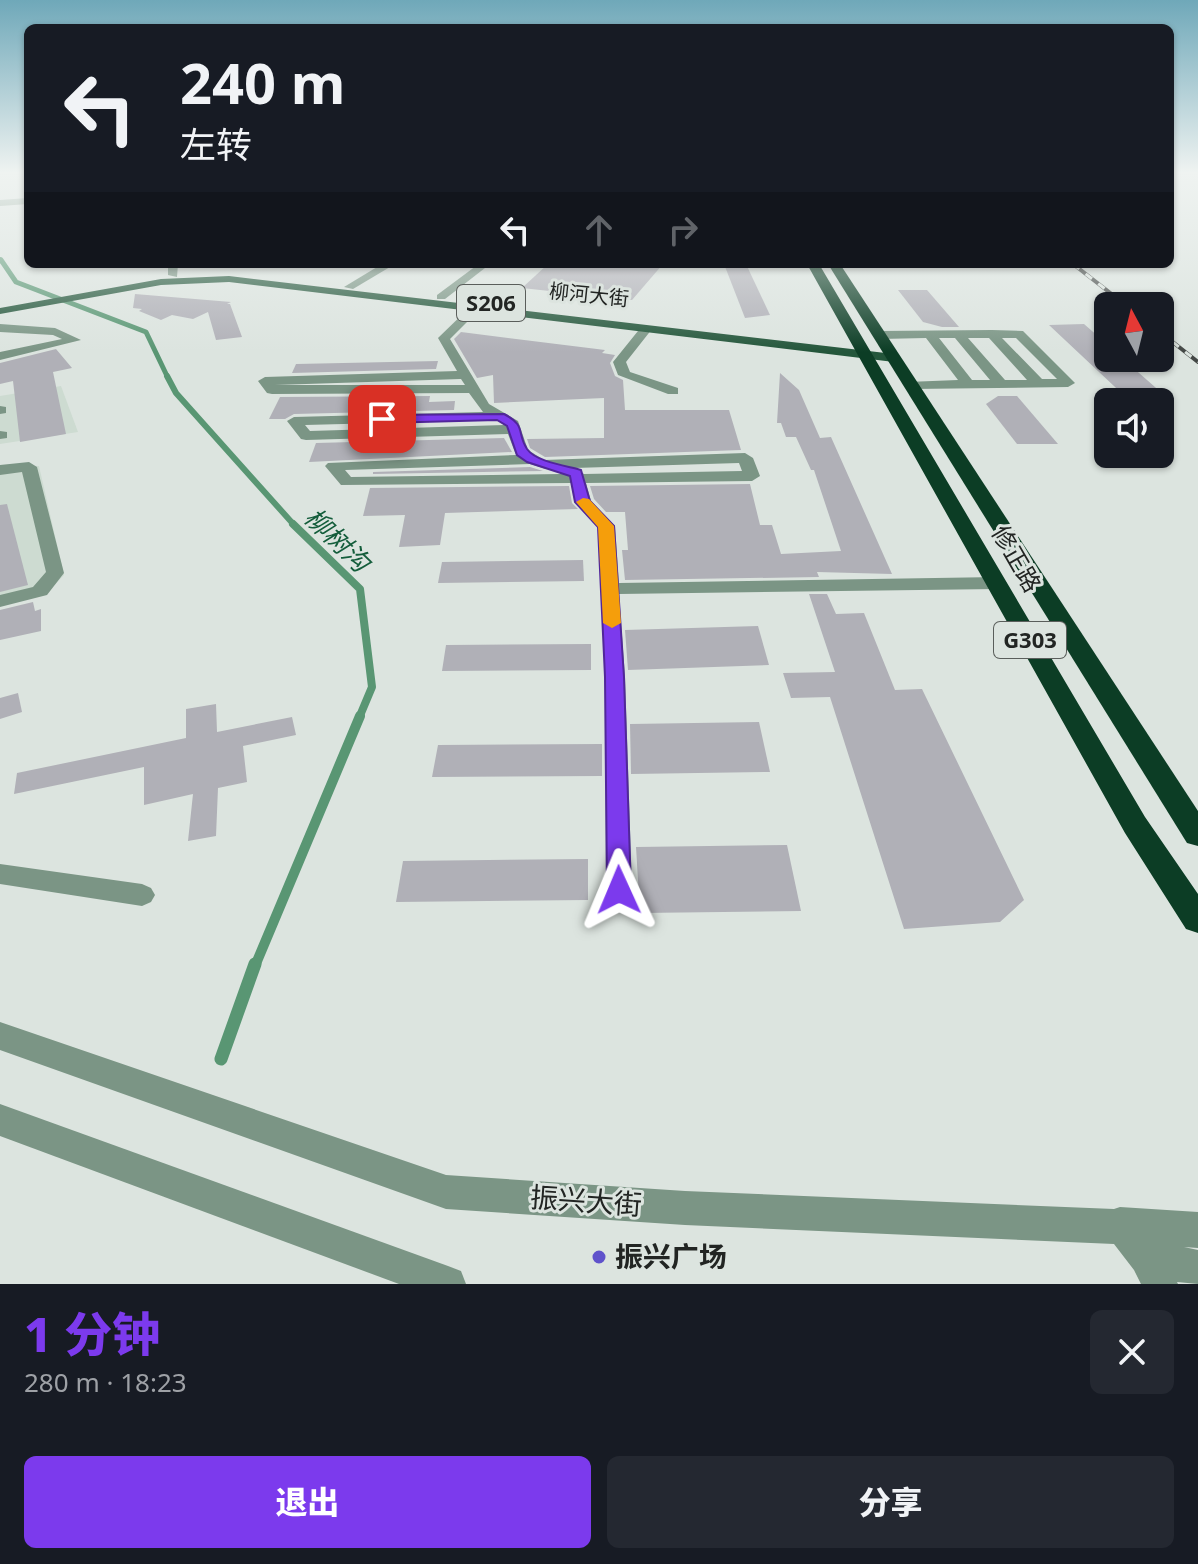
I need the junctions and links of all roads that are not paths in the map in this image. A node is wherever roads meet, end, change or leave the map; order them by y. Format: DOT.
graph roads {
  1 [pos="383,268"];
  2 [pos="480,268"];
  3 [pos="816,268"];
  4 [pos="836,268"];
  5 [pos="173,270"];
  6 [pos="349,287"];
  7 [pos="98,288"];
  8 [pos="441,297"];
  9 [pos="0,303"];
  10 [pos="475,308"];
  11 [pos="0,311"];
  12 [pos="0,328"];
  13 [pos="646,329"];
  14 [pos="992,334"];
  15 [pos="930,335"];
  16 [pos="959,335"];
  17 [pos="878,348"];
  18 [pos="0,356"];
  19 [pos="469,382"];
  20 [pos="1038,383"];
  21 [pos="968,384"];
  22 [pos="1001,384"];
  23 [pos="912,385"];
  24 [pos="673,391"];
  25 [pos="500,416"];
  26 [pos="516,429"];
  27 [pos="539,462"];
  28 [pos="0,470"];
  29 [pos="577,477"];
  30 [pos="998,583"];
  31 [pos="610,589"];
  32 [pos="0,601"];
  33 [pos="1198,835"];
  34 [pos="0,874"];
  35 [pos="619,890"];
  36 [pos="142,895"];
  37 [pos="1198,920"];
  38 [pos="0,1036"];
  39 [pos="0,1120"];
  40 [pos="1120,1224"];
  41 [pos="1198,1230"];
  42 [pos="1198,1268"];
  43 [pos="1154,1271"];
  44 [pos="448,1284"];
  1 -- 6 [label="street"];
  2 -- 8 [label="street"];
  3 -- 17 [label="highway, 修正路 / G303"];
  4 -- 17 [label="highway, 修正路 / G303"];
  5 -- 6 [label="main road, 柳河大街 / S206"];
  5 -- 7 [label="main road, 柳河大街 / S206"];
  6 -- 8 [label="main road, 柳河大街 / S206"];
  7 -- 9 [label="main road, S206"];
  7 -- 10 [label="main road, 柳河大街 / S206"];
  7 -- 11 [label="main road, S206"];
  8 -- 17 [label="main road, 柳河大街 / S206"];
  10 -- 13 [label="main road, 柳河大街 / S206"];
  10 -- 19 [label="street"];
  12 -- 18 [label="street"];
  13 -- 17 [label="main road, 柳河大街 / S206"];
  13 -- 24 [label="street"];
  14 -- 16 [label="street"];
  14 -- 20 [label="street"];
  14 -- 20 [label="street"];
  15 -- 16 [label="street"];
  15 -- 17 [label="street"];
  15 -- 21 [label="street"];
  16 -- 22 [label="street"];
  17 -- 23 [label="highway, 修正路 / G303"];
  17 -- 30 [label="highway, 修正路 / G303"];
  19 -- 19 [label="street"];
  19 -- 25 [label="street"];
  20 -- 22 [label="street"];
  21 -- 22 [label="street"];
  21 -- 23 [label="street"];
  23 -- 33 [label="highway, 修正路 / G303"];
  25 -- 26 [label="street"];
  25 -- 26 [label="street"];
  26 -- 27 [label="street"];
  27 -- 29 [label="street"];
  27 -- 29 [label="street"];
  27 -- 29 [label="street"];
  28 -- 32 [label="street"];
  29 -- 31 [label="street"];
  30 -- 31 [label="street"];
  30 -- 37 [label="highway, 修正路 / G303"];
  31 -- 35 [label="street"];
  34 -- 36 [label="street"];
  38 -- 40 [label="street, 振兴大街"];
  39 -- 44 [label="street"];
  40 -- 41 [label="street, 振兴大街"];
  40 -- 43 [label="street"];
  42 -- 43 [label="street"];
}
